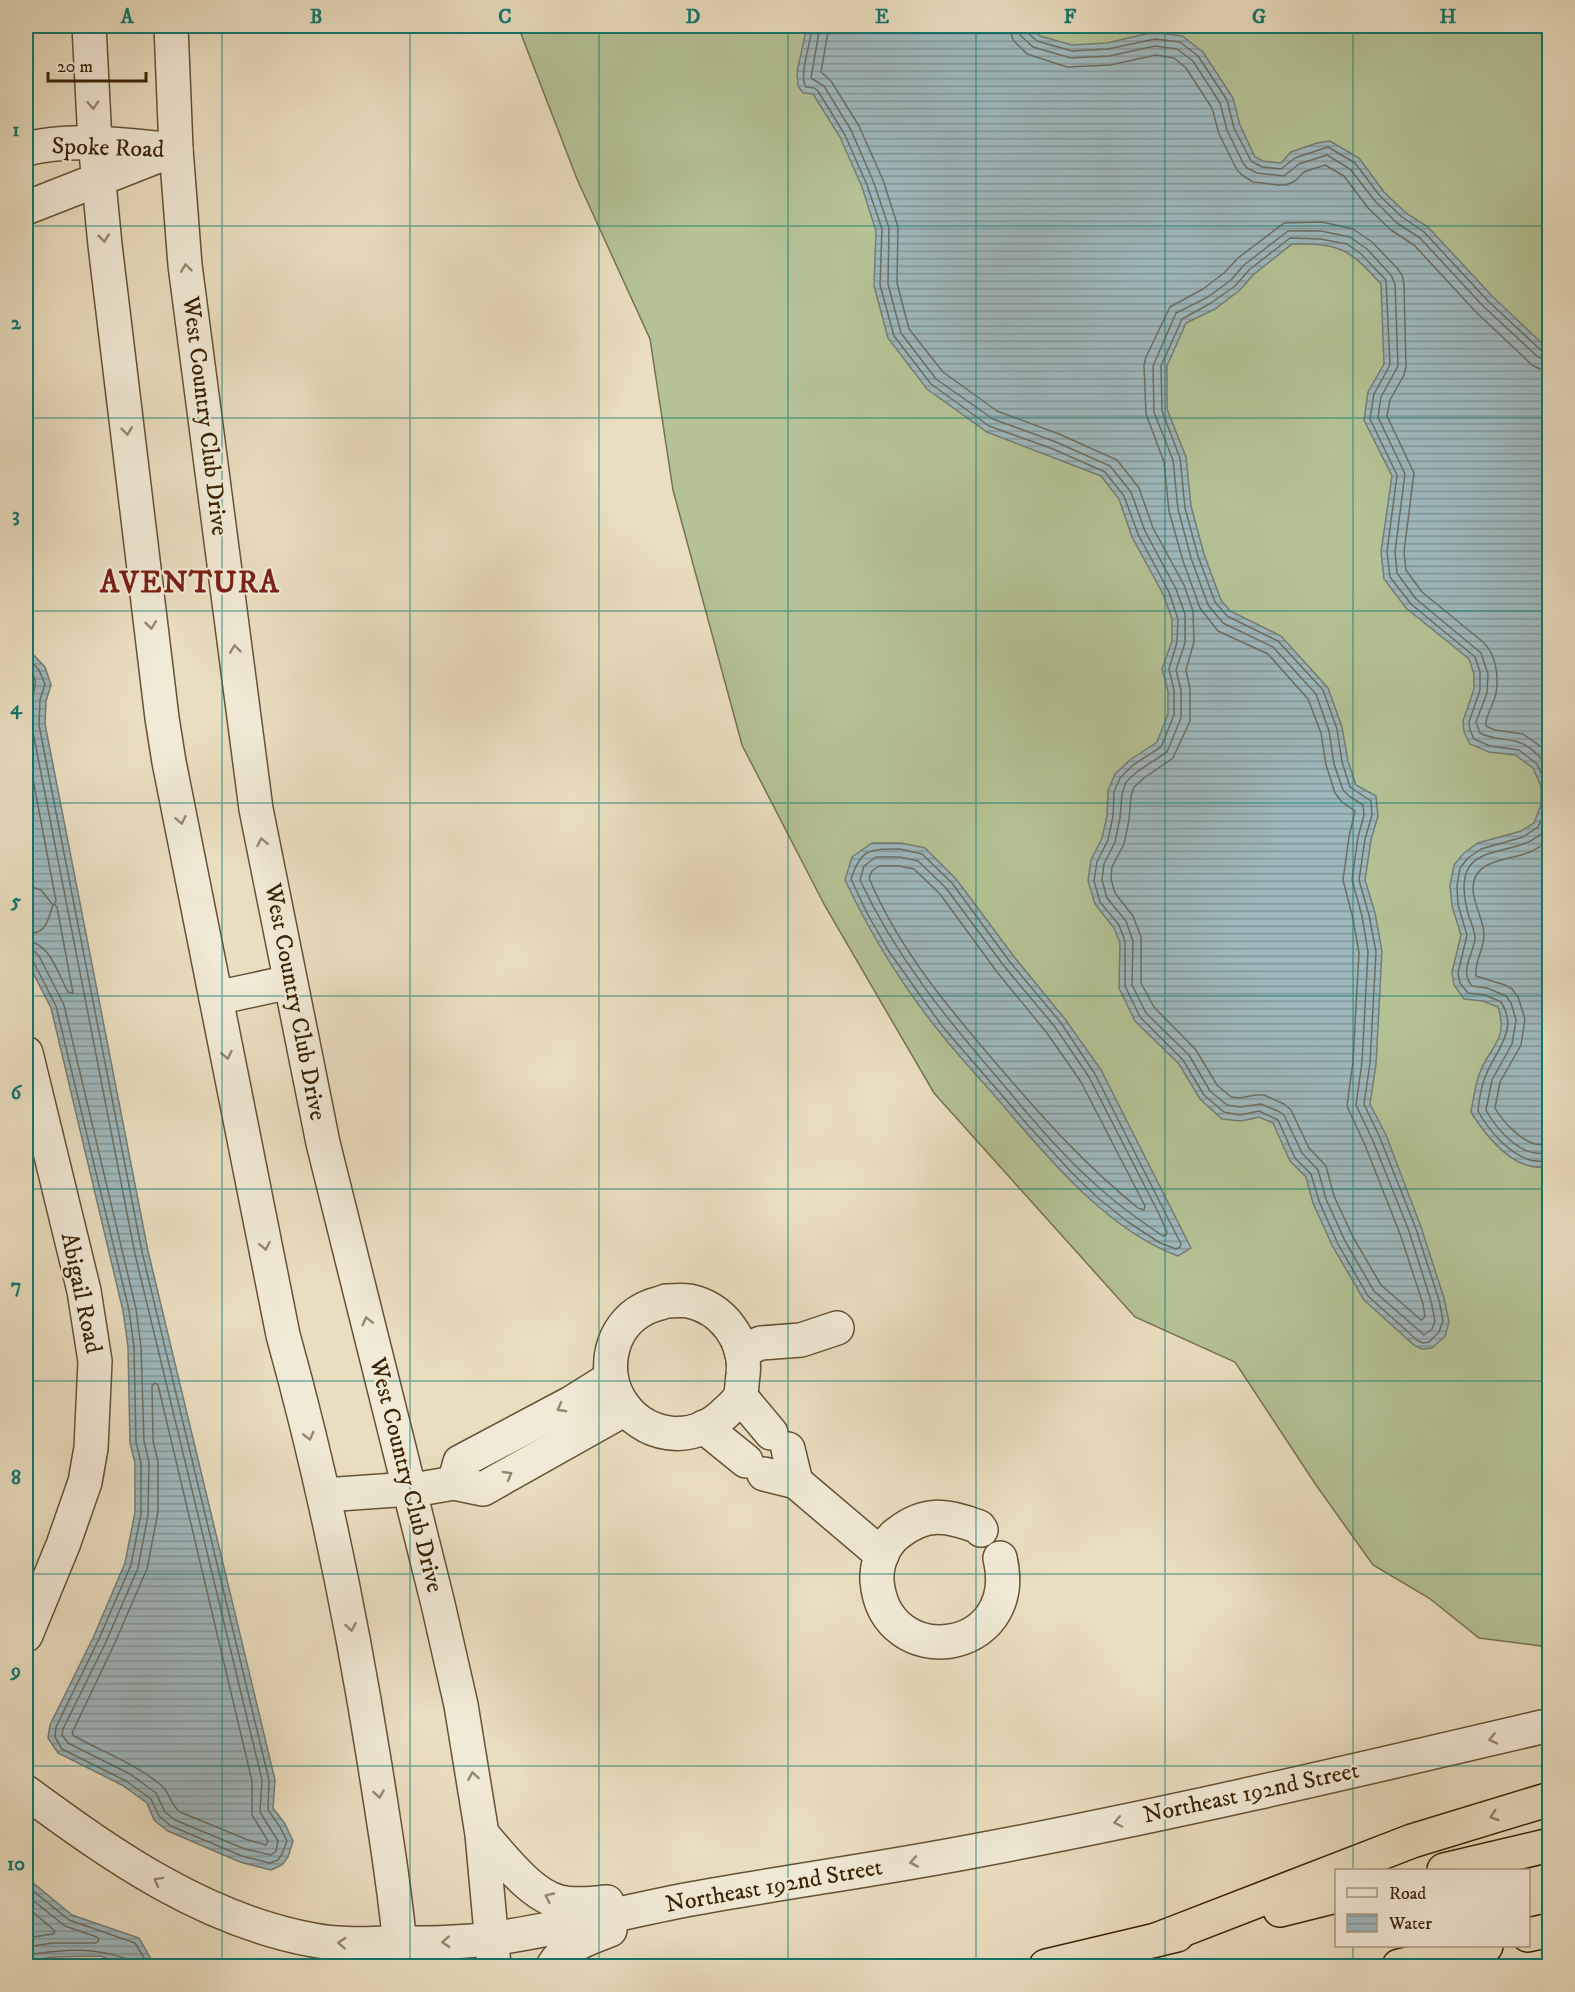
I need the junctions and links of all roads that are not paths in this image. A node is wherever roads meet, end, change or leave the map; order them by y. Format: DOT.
graph roads {
  1 [pos="89,26"];
  2 [pos="171,26"];
  3 [pos="95,142"];
  4 [pos="26,149"];
  5 [pos="176,149"];
  6 [pos="98,179"];
  7 [pos="26,208"];
  8 [pos="290,982"];
  9 [pos="216,998"];
  10 [pos="26,1053"];
  11 [pos="837,1328"];
  12 [pos="741,1351"];
  13 [pos="611,1378"];
  14 [pos="740,1396"];
  15 [pos="625,1409"];
  16 [pos="704,1427"];
  17 [pos="796,1482"];
  18 [pos="454,1483"];
  19 [pos="408,1489"];
  20 [pos="324,1495"];
  21 [pos="981,1530"];
  22 [pos="882,1555"];
  23 [pos="1000,1558"];
  24 [pos="26,1635"];
  25 [pos="1550,1725"];
  26 [pos="26,1792"];
  27 [pos="1550,1799"];
  28 [pos="482,1834"];
  29 [pos="1550,1845"];
  30 [pos="1340,1869"];
  31 [pos="1448,1869"];
  32 [pos="1335,1871"];
  33 [pos="1335,1896"];
  34 [pos="690,1900"];
  35 [pos="1550,1930"];
  36 [pos="1530,1935"];
  37 [pos="1156,1940"];
  38 [pos="1482,1947"];
  39 [pos="493,1953"];
  40 [pos="401,1955"];
  41 [pos="553,1966"];
  42 [pos="1046,1966"];
  43 [pos="1399,1966"];
  1 -- 3 [label="street, one-way"];
  2 -- 5 [label="street, West Country Club Drive"];
  3 -- 4 [label="street, Spoke Road"];
  3 -- 5 [label="street, Spoke Road"];
  3 -- 6 [label="street"];
  5 -- 6 [label="street, Spoke Road"];
  8 -- 5 [label="street, West Country Club Drive, one-way"];
  6 -- 7 [label="street, Spoke Road"];
  6 -- 9 [label="street, one-way"];
  8 -- 9 [label="street"];
  19 -- 8 [label="street, West Country Club Drive, one-way"];
  9 -- 20 [label="street, one-way"];
  10 -- 24 [label="street, Abigail Road"];
  11 -- 12 [label="street"];
  12 -- 13 [label="street"];
  12 -- 14 [label="street"];
  13 -- 15 [label="street"];
  13 -- 18 [label="street, one-way"];
  14 -- 16 [label="street"];
  14 -- 17 [label="street"];
  15 -- 16 [label="street"];
  18 -- 15 [label="street, one-way"];
  16 -- 17 [label="street"];
  17 -- 22 [label="street"];
  18 -- 19 [label="street"];
  19 -- 20 [label="street"];
  28 -- 19 [label="street, West Country Club Drive, one-way"];
  20 -- 40 [label="street, one-way"];
  21 -- 22 [label="street"];
  22 -- 23 [label="street"];
  25 -- 34 [label="street, Northeast 192nd Street, one-way"];
  40 -- 26 [label="street, Northeast 192nd Street, one-way"];
  27 -- 30 [label="highway, one-way"];
  34 -- 28 [label="street, one-way"];
  28 -- 39 [label="street, West Country Club Drive"];
  29 -- 31 [label="highway"];
  32 -- 37 [label="highway, one-way"];
  33 -- 37 [label="highway"];
  34 -- 39 [label="street, Northeast 192nd Street"];
  34 -- 41 [label="street"];
  35 -- 36 [label="highway"];
  37 -- 42 [label="highway"];
  38 -- 43 [label="highway"];
  39 -- 40 [label="street, Northeast 192nd Street, one-way"];
}
